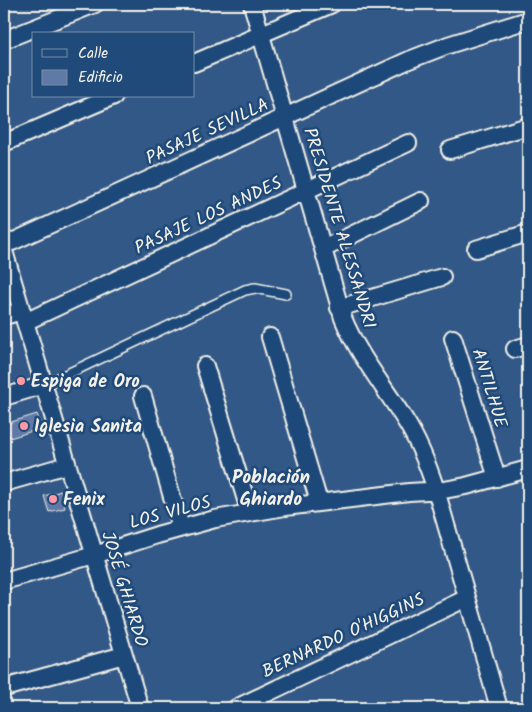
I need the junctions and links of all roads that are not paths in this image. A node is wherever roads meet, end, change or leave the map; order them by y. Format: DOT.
graph roads {
  1 [pos="95,4"];
  2 [pos="252,4"];
  3 [pos="332,4"];
  4 [pos="528,20"];
  5 [pos="261,34"];
  6 [pos="4,40"];
  7 [pos="195,62"];
  8 [pos="109,98"];
  9 [pos="285,117"];
  10 [pos="528,126"];
  11 [pos="4,143"];
  12 [pos="408,143"];
  13 [pos="450,150"];
  14 [pos="306,190"];
  15 [pos="420,201"];
  16 [pos="528,233"];
  17 [pos="4,242"];
  18 [pos="323,249"];
  19 [pos="476,249"];
  20 [pos="4,251"];
  21 [pos="442,277"];
  22 [pos="286,294"];
  23 [pos="340,308"];
  24 [pos="4,316"];
  25 [pos="23,317"];
  26 [pos="270,337"];
  27 [pos="453,338"];
  28 [pos="205,366"];
  29 [pos="44,385"];
  30 [pos="143,396"];
  31 [pos="4,397"];
  32 [pos="67,465"];
  33 [pos="528,469"];
  34 [pos="497,478"];
  35 [pos="4,483"];
  36 [pos="436,490"];
  37 [pos="320,502"];
  38 [pos="250,512"];
  39 [pos="181,528"];
  40 [pos="94,555"];
  41 [pos="4,581"];
  42 [pos="467,598"];
  43 [pos="124,655"];
  44 [pos="4,688"];
  45 [pos="140,708"];
  46 [pos="236,708"];
  47 [pos="499,708"];
  1 -- 6 [label="street"];
  2 -- 5 [label="street, PRESIDENTE ALESSANDRI"];
  3 -- 5 [label="street"];
  4 -- 9 [label="street, PASAJE SEVILLA"];
  5 -- 7 [label="street"];
  5 -- 9 [label="street, PRESIDENTE ALESSANDRI"];
  8 -- 11 [label="street"];
  9 -- 14 [label="street, PRESIDENTE ALESSANDRI"];
  9 -- 17 [label="street, PASAJE SEVILLA"];
  10 -- 13 [label="street"];
  12 -- 14 [label="street, PASAJE LOS ANDES"];
  14 -- 18 [label="street, PRESIDENTE ALESSANDRI"];
  14 -- 25 [label="street, PASAJE LOS ANDES"];
  15 -- 18 [label="street"];
  16 -- 19 [label="street"];
  18 -- 23 [label="street, PRESIDENTE ALESSANDRI"];
  20 -- 25 [label="street, JOSÉ GHIARDO"];
  21 -- 23 [label="street"];
  22 -- 29 [label="lane"];
  23 -- 36 [label="street, PRESIDENTE ALESSANDRI"];
  24 -- 25 [label="street, PASAJE LOS ANDES"];
  25 -- 29 [label="street, JOSÉ GHIARDO"];
  26 -- 37 [label="street"];
  27 -- 34 [label="street, ANTILHUE"];
  28 -- 38 [label="street"];
  29 -- 31 [label="street"];
  29 -- 32 [label="street, JOSÉ GHIARDO"];
  30 -- 39 [label="street"];
  32 -- 35 [label="street"];
  32 -- 40 [label="street, JOSÉ GHIARDO"];
  33 -- 34 [label="street, LOS VILOS"];
  34 -- 36 [label="street, LOS VILOS"];
  36 -- 37 [label="street, LOS VILOS"];
  36 -- 42 [label="street, PRESIDENTE ALESSANDRI"];
  37 -- 38 [label="street, LOS VILOS"];
  38 -- 39 [label="street, LOS VILOS"];
  39 -- 40 [label="street, LOS VILOS"];
  40 -- 41 [label="street, LOS VILOS"];
  40 -- 43 [label="street, JOSÉ GHIARDO"];
  42 -- 46 [label="street, BERNARDO O'HIGGINS"];
  42 -- 47 [label="street, PRESIDENTE ALESSANDRI"];
  43 -- 44 [label="street"];
  43 -- 45 [label="street, JOSÉ GHIARDO"];
}
